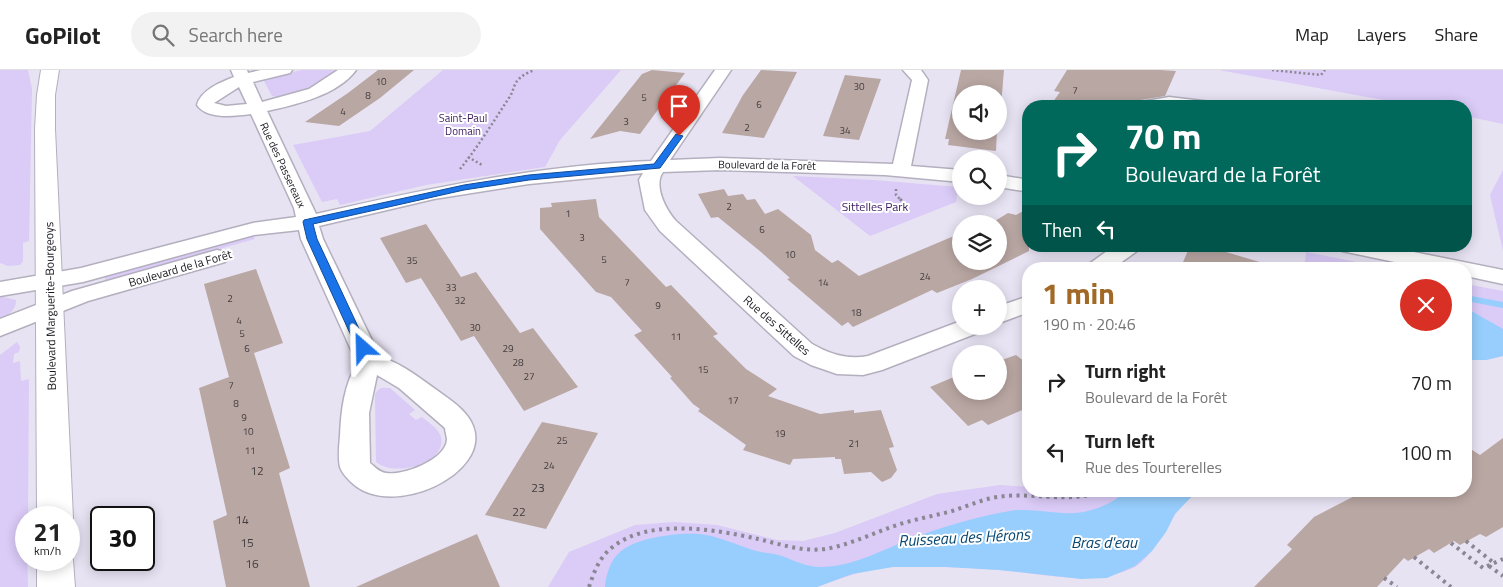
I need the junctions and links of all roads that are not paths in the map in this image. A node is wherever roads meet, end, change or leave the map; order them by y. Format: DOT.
graph roads {
  1 [pos="37,70"];
  2 [pos="50,70"];
  3 [pos="284,70"];
  4 [pos="348,70"];
  5 [pos="723,70"];
  6 [pos="911,70"];
  7 [pos="241,75"];
  8 [pos="46,96"];
  9 [pos="257,108"];
  10 [pos="657,166"];
  11 [pos="901,170"];
  12 [pos="952,175"];
  13 [pos="1007,182"];
  14 [pos="1022,185"];
  15 [pos="308,222"];
  16 [pos="1121,252"];
  17 [pos="1380,252"];
  18 [pos="1107,262"];
  19 [pos="1429,262"];
  20 [pos="1472,271"];
  21 [pos="1503,277"];
  22 [pos="50,280"];
  23 [pos="0,289"];
  24 [pos="1022,305"];
  25 [pos="50,308"];
  26 [pos="1007,312"];
  27 [pos="0,328"];
  28 [pos="952,333"];
  29 [pos="370,363"];
  30 [pos="55,506"];
  31 [pos="56,571"];
  32 [pos="56,587"];
  1 -- 8 [label="street, Boulevard Marguerite-Bourgeoys"];
  2 -- 8 [label="street, Boulevard Marguerite-Bourgeoys"];
  3 -- 7 [label="street"];
  4 -- 9 [label="street"];
  5 -- 10 [label="street, Rue des Sittelles"];
  6 -- 11 [label="street"];
  7 -- 9 [label="street, Rue des Passereaux"];
  7 -- 9 [label="street, Rue des Passereaux"];
  8 -- 22 [label="street, Boulevard Marguerite-Bourgeoys"];
  9 -- 15 [label="street, Rue des Passereaux"];
  10 -- 11 [label="street, Boulevard de la Forêt"];
  10 -- 15 [label="street, Boulevard de la Forêt"];
  10 -- 28 [label="street, Rue des Sittelles"];
  11 -- 12 [label="street, Boulevard de la Forêt"];
  13 -- 14 [label="street"];
  15 -- 22 [label="street, Boulevard de la Forêt"];
  15 -- 25 [label="street, Boulevard de la Forêt"];
  15 -- 29 [label="street, Rue des Passereaux"];
  16 -- 18 [label="street"];
  17 -- 19 [label="street"];
  20 -- 21 [label="street"];
  22 -- 23 [label="street, Boulevard de la Forêt"];
  22 -- 25 [label="street, Boulevard Marguerite-Bourgeoys"];
  24 -- 26 [label="street"];
  25 -- 27 [label="street, Boulevard de la Forêt"];
  25 -- 30 [label="street, Boulevard Marguerite-Bourgeoys"];
  29 -- 29 [label="street"];
  31 -- 32 [label="street"];
}
